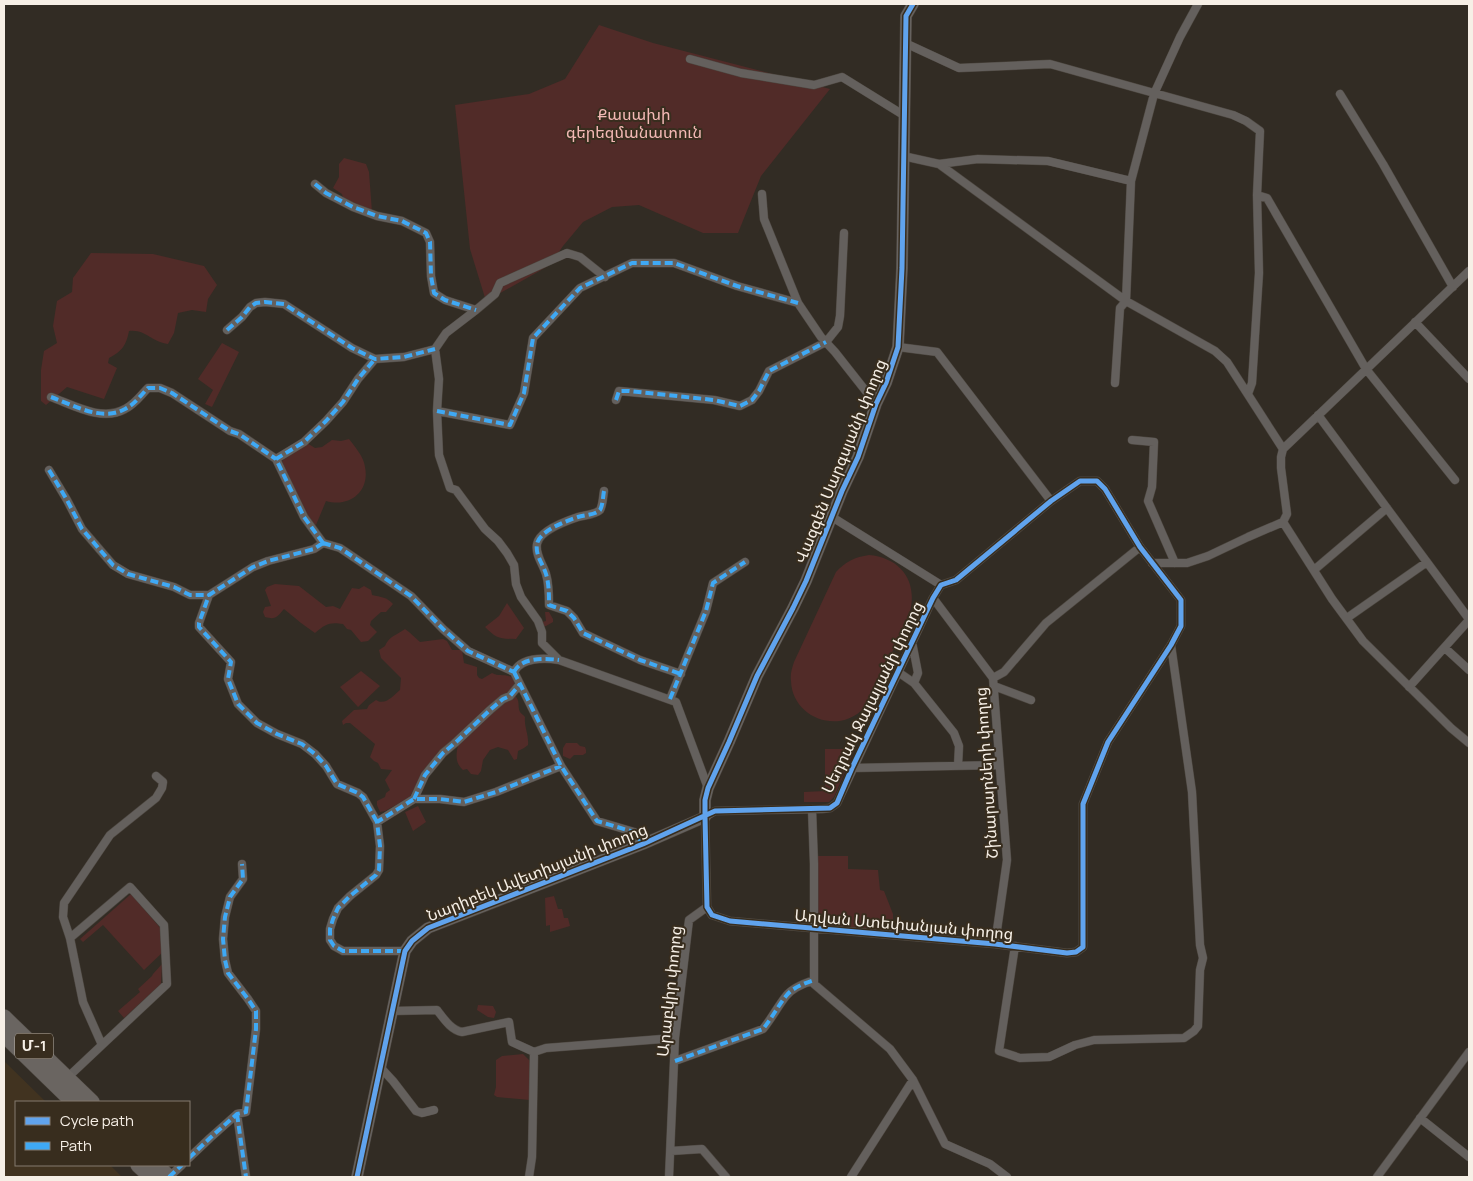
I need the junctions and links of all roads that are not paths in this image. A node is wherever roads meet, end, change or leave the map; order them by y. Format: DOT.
graph roads {
  1 [pos="913,4"];
  2 [pos="1198,4"];
  3 [pos="905,43"];
  4 [pos="690,59"];
  5 [pos="1154,94"];
  6 [pos="1340,94"];
  7 [pos="905,116"];
  8 [pos="903,156"];
  9 [pos="939,164"];
  10 [pos="1131,181"];
  11 [pos="316,184"];
  12 [pos="762,194"];
  13 [pos="1258,195"];
  14 [pos="844,232"];
  15 [pos="1469,271"];
  16 [pos="605,276"];
  17 [pos="1453,287"];
  18 [pos="1126,301"];
  19 [pos="798,303"];
  20 [pos="476,310"];
  21 [pos="1415,322"];
  22 [pos="227,330"];
  23 [pos="826,342"];
  24 [pos="898,347"];
  25 [pos="435,349"];
  26 [pos="375,359"];
  27 [pos="1366,370"];
  28 [pos="1469,379"];
  29 [pos="1115,383"];
  30 [pos="1248,394"];
  31 [pos="51,397"];
  32 [pos="616,400"];
  33 [pos="876,404"];
  34 [pos="437,411"];
  35 [pos="1318,415"];
  36 [pos="1132,440"];
  37 [pos="1283,449"];
  38 [pos="276,459"];
  39 [pos="49,470"];
  40 [pos="1455,480"];
  41 [pos="604,491"];
  42 [pos="1051,501"];
  43 [pos="1387,508"];
  44 [pos="832,516"];
  45 [pos="1283,522"];
  46 [pos="323,543"];
  47 [pos="1140,547"];
  48 [pos="745,562"];
  49 [pos="1427,562"];
  50 [pos="1152,563"];
  51 [pos="1175,563"];
  52 [pos="1314,570"];
  53 [pos="941,585"];
  54 [pos="209,595"];
  55 [pos="933,598"];
  56 [pos="1347,618"];
  57 [pos="1469,620"];
  58 [pos="912,642"];
  59 [pos="1172,645"];
  60 [pos="1445,648"];
  61 [pos="559,660"];
  62 [pos="1469,670"];
  63 [pos="514,672"];
  64 [pos="898,672"];
  65 [pos="681,674"];
  66 [pos="993,682"];
  67 [pos="914,683"];
  68 [pos="520,684"];
  69 [pos="1409,687"];
  70 [pos="670,699"];
  71 [pos="1031,700"];
  72 [pos="1469,743"];
  73 [pos="999,765"];
  74 [pos="561,766"];
  75 [pos="958,766"];
  76 [pos="852,768"];
  77 [pos="156,776"];
  78 [pos="708,788"];
  79 [pos="414,799"];
  80 [pos="812,809"];
  81 [pos="705,817"];
  82 [pos="377,822"];
  83 [pos="643,844"];
  84 [pos="242,864"];
  85 [pos="707,907"];
  86 [pos="813,929"];
  87 [pos="70,938"];
  88 [pos="995,944"];
  89 [pos="1015,946"];
  90 [pos="405,951"];
  91 [pos="814,980"];
  92 [pos="392,1012"];
  93 [pos="4,1017"];
  94 [pos="4,1035"];
  95 [pos="676,1038"];
  96 [pos="102,1045"];
  97 [pos="534,1052"];
  98 [pos="1469,1052"];
  99 [pos="675,1061"];
  100 [pos="380,1067"];
  101 [pos="63,1079"];
  102 [pos="913,1080"];
  103 [pos="73,1101"];
  104 [pos="91,1101"];
  105 [pos="434,1110"];
  106 [pos="237,1114"];
  107 [pos="1420,1118"];
  108 [pos="671,1151"];
  109 [pos="190,1157"];
  110 [pos="1469,1157"];
  111 [pos="139,1166"];
  112 [pos="157,1166"];
  113 [pos="181,1166"];
  114 [pos="151,1177"];
  115 [pos="169,1177"];
  116 [pos="246,1177"];
  117 [pos="357,1177"];
  118 [pos="529,1177"];
  119 [pos="669,1177"];
  120 [pos="726,1177"];
  121 [pos="851,1177"];
  122 [pos="1007,1177"];
  123 [pos="1377,1177"];
  1 -- 3 [label="street, Վազգեն Սարգսյանի փողոց"];
  2 -- 5 [label="street"];
  3 -- 5 [label="street"];
  3 -- 7 [label="street, Վազգեն Սարգսյանի փողոց"];
  4 -- 7 [label="street"];
  5 -- 10 [label="street"];
  5 -- 13 [label="street"];
  6 -- 17 [label="street"];
  7 -- 8 [label="street, Վազգեն Սարգսյանի փողոց"];
  8 -- 9 [label="street"];
  8 -- 24 [label="street, Վազգեն Սարգսյանի փողոց"];
  9 -- 10 [label="street"];
  9 -- 18 [label="street"];
  10 -- 18 [label="street"];
  11 -- 20 [label="street"];
  12 -- 19 [label="street"];
  13 -- 27 [label="street"];
  13 -- 30 [label="street"];
  14 -- 23 [label="street"];
  15 -- 17 [label="street"];
  16 -- 19 [label="street"];
  16 -- 20 [label="street"];
  16 -- 34 [label="street"];
  17 -- 21 [label="street"];
  18 -- 29 [label="street"];
  18 -- 30 [label="street"];
  19 -- 23 [label="street"];
  20 -- 25 [label="street"];
  21 -- 27 [label="street"];
  21 -- 28 [label="street"];
  22 -- 26 [label="street"];
  23 -- 32 [label="street"];
  23 -- 33 [label="street"];
  24 -- 33 [label="street, Վազգեն Սարգսյանի փողոց"];
  24 -- 42 [label="street"];
  25 -- 26 [label="street"];
  25 -- 34 [label="street"];
  26 -- 38 [label="street"];
  27 -- 35 [label="street"];
  27 -- 40 [label="street"];
  30 -- 37 [label="street"];
  31 -- 38 [label="street"];
  33 -- 44 [label="street, Վազգեն Սարգսյանի փողոց"];
  34 -- 61 [label="street"];
  35 -- 37 [label="street"];
  35 -- 43 [label="street"];
  36 -- 51 [label="street"];
  37 -- 45 [label="street"];
  38 -- 46 [label="street"];
  39 -- 54 [label="street"];
  41 -- 65 [label="street"];
  42 -- 47 [label="street, Աղվան Ստեփանյան փողոց"];
  42 -- 53 [label="street"];
  43 -- 49 [label="street"];
  43 -- 52 [label="street"];
  44 -- 53 [label="street"];
  44 -- 78 [label="street, Վազգեն Սարգսյանի փողոց"];
  45 -- 51 [label="street"];
  45 -- 52 [label="street"];
  46 -- 54 [label="street"];
  46 -- 63 [label="street"];
  47 -- 50 [label="street, Աղվան Ստեփանյան փողոց"];
  47 -- 66 [label="street, Շինարարների փողոց"];
  48 -- 65 [label="street"];
  49 -- 56 [label="street"];
  49 -- 57 [label="street"];
  50 -- 51 [label="street"];
  50 -- 59 [label="street, Աղվան Ստեփանյան փողոց"];
  52 -- 56 [label="street"];
  53 -- 55 [label="street, Սեդրակ Ջալալյանի փողոց"];
  54 -- 82 [label="street"];
  55 -- 58 [label="street, Սեդրակ Ջալալյանի փողոց"];
  55 -- 66 [label="street"];
  56 -- 69 [label="street"];
  57 -- 60 [label="street"];
  58 -- 64 [label="street, Սեդրակ Ջալալյանի փողոց"];
  58 -- 67 [label="street"];
  59 -- 89 [label="street, Աղվան Ստեփանյան փողոց"];
  59 -- 89 [label="street, Աղվան Ստեփանյան փողոց"];
  60 -- 62 [label="street"];
  60 -- 69 [label="street"];
  61 -- 63 [label="street"];
  61 -- 70 [label="street"];
  63 -- 68 [label="street"];
  64 -- 67 [label="street"];
  64 -- 76 [label="street, Սեդրակ Ջալալյանի փողոց"];
  65 -- 70 [label="street"];
  66 -- 71 [label="street"];
  66 -- 73 [label="street, Շինարարների փողոց"];
  67 -- 75 [label="street"];
  68 -- 74 [label="street"];
  68 -- 79 [label="street"];
  69 -- 72 [label="street"];
  70 -- 78 [label="street"];
  73 -- 75 [label="street"];
  73 -- 88 [label="street, Շինարարների փողոց"];
  74 -- 79 [label="street"];
  74 -- 83 [label="street"];
  75 -- 76 [label="street"];
  76 -- 80 [label="street, Սեդրակ Ջալալյանի փողոց"];
  77 -- 87 [label="street"];
  78 -- 81 [label="street, Վազգեն Սարգսյանի փողոց"];
  79 -- 82 [label="street"];
  80 -- 81 [label="street, Սեդրակ Ջալալյանի փողոց"];
  80 -- 86 [label="street"];
  81 -- 83 [label="street, Նարիբեկ Ավետիսյանի փողոց"];
  81 -- 85 [label="street"];
  82 -- 90 [label="street"];
  83 -- 90 [label="street, Նարիբեկ Ավետիսյանի փողոց"];
  84 -- 106 [label="street"];
  85 -- 86 [label="street, Աղվան Ստեփանյան փողոց"];
  85 -- 95 [label="street, Արաբկիր փողոց"];
  86 -- 88 [label="street, Աղվան Ստեփանյան փողոց"];
  86 -- 91 [label="street"];
  87 -- 96 [label="street"];
  87 -- 96 [label="street"];
  88 -- 89 [label="street, Աղվան Ստեփանյան փողոց"];
  90 -- 92 [label="street"];
  91 -- 99 [label="street"];
  91 -- 102 [label="street"];
  92 -- 97 [label="street"];
  92 -- 100 [label="street"];
  93 -- 101 [label="highway, Մ-1"];
  94 -- 101 [label="highway, Մ-1"];
  95 -- 97 [label="street"];
  95 -- 99 [label="street, Արաբկիր փողոց"];
  96 -- 101 [label="street"];
  97 -- 118 [label="street"];
  98 -- 107 [label="street"];
  99 -- 108 [label="street, Արաբկիր փողոց"];
  100 -- 105 [label="street"];
  100 -- 117 [label="street"];
  101 -- 103 [label="highway, Մ-1"];
  101 -- 104 [label="highway, Մ-1"];
  102 -- 121 [label="street"];
  102 -- 122 [label="street"];
  106 -- 109 [label="street"];
  106 -- 116 [label="street"];
  107 -- 110 [label="street"];
  107 -- 123 [label="street"];
  108 -- 119 [label="street, Արաբկիր փողոց"];
  108 -- 120 [label="street"];
  111 -- 114 [label="highway"];
  112 -- 115 [label="highway"];
  113 -- 115 [label="street"];
}
